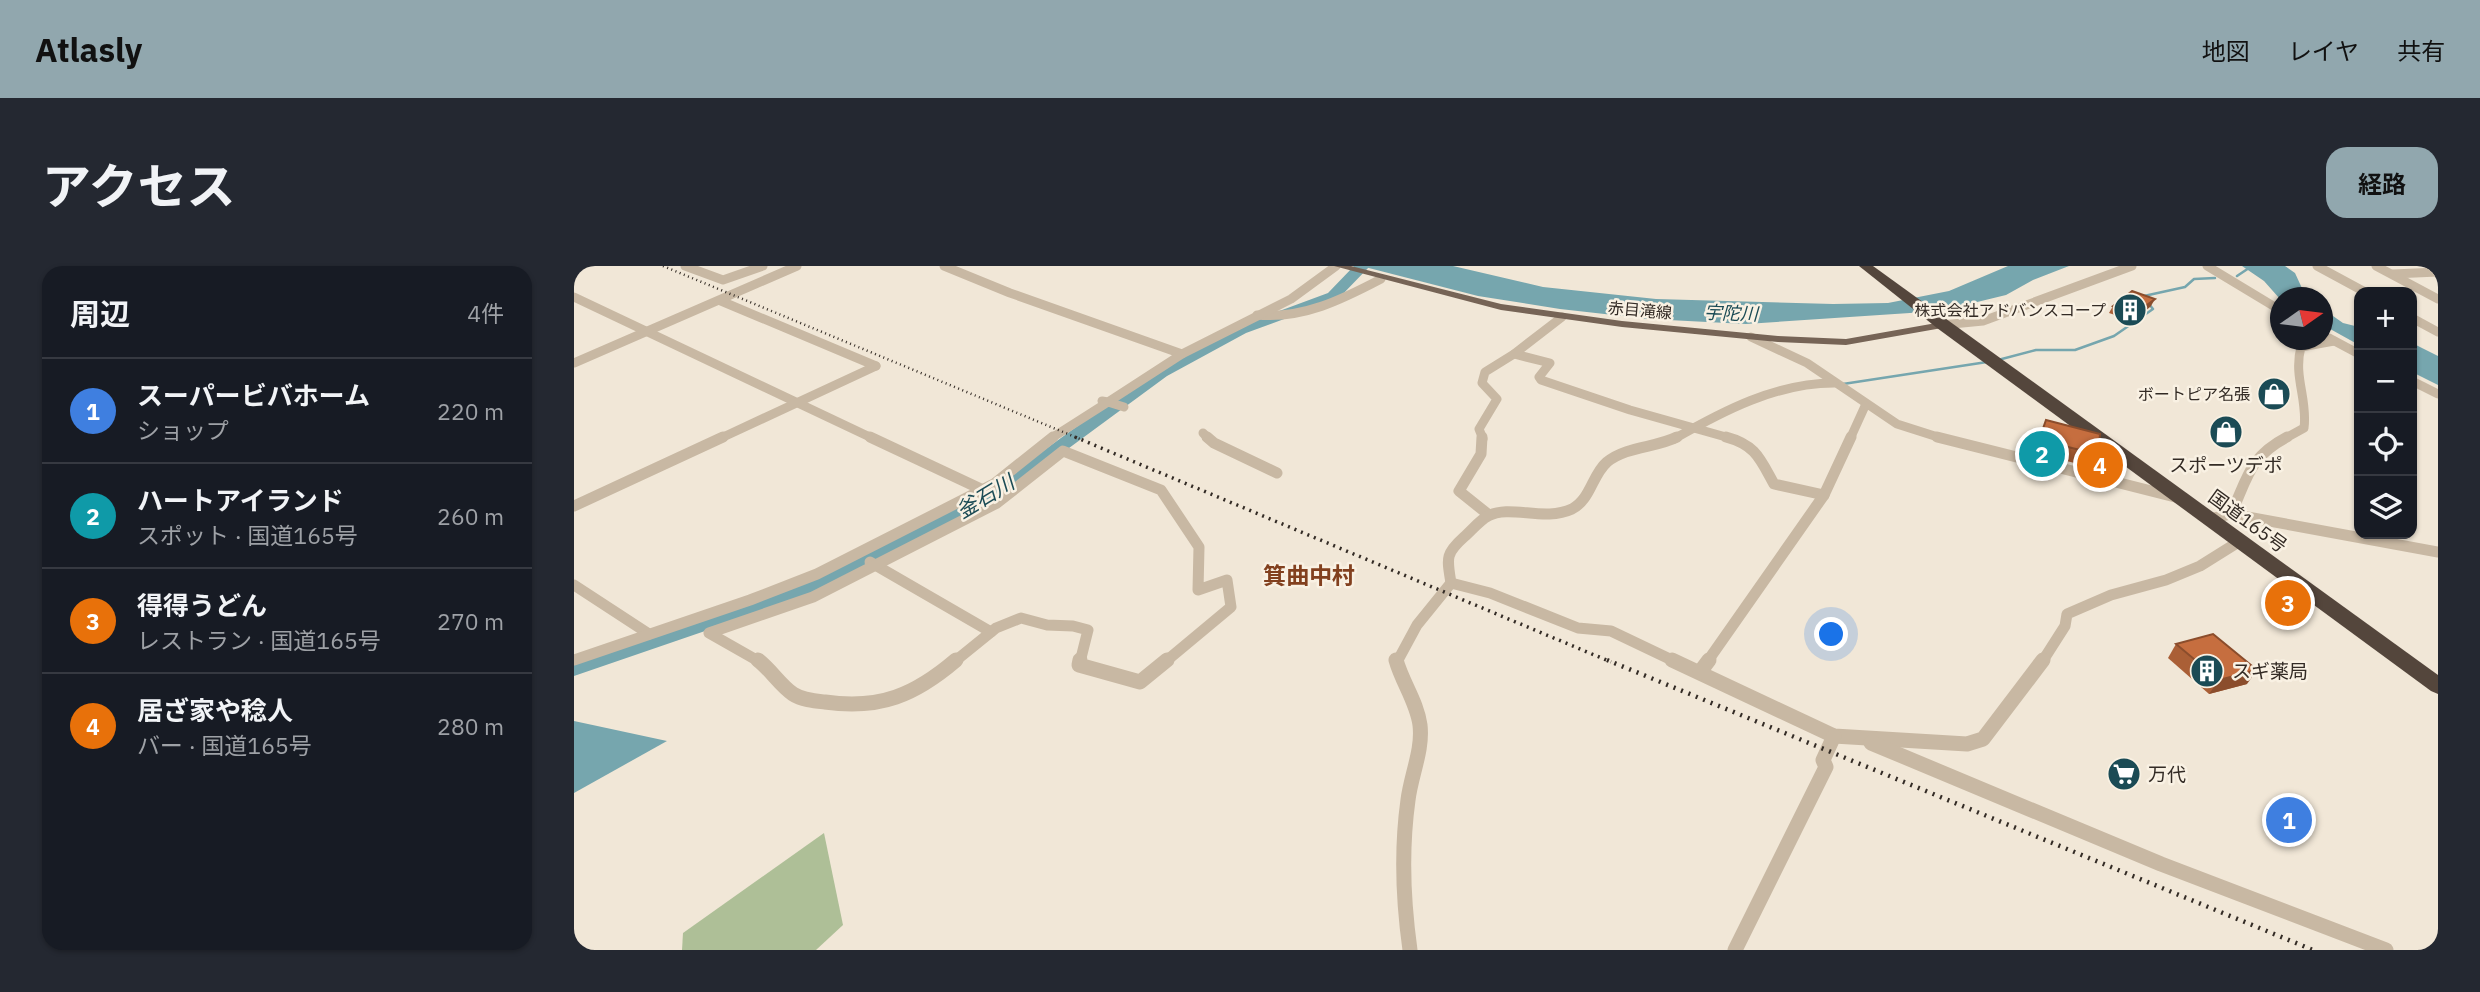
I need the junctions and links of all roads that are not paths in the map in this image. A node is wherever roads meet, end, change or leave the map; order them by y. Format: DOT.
graph roads {
  1 [pos="685,266"];
  2 [pos="760,266"];
  3 [pos="797,266"];
  4 [pos="944,266"];
  5 [pos="1338,266"];
  6 [pos="2132,266"];
  7 [pos="2207,266"];
  8 [pos="2317,266"];
  9 [pos="2376,266"];
  10 [pos="1867,267"];
  11 [pos="2438,271"];
  12 [pos="2391,274"];
  13 [pos="1381,279"];
  14 [pos="2355,287"];
  15 [pos="574,297"];
  16 [pos="2438,299"];
  17 [pos="721,301"];
  18 [pos="2270,304"];
  19 [pos="1262,316"];
  20 [pos="1562,317"];
  21 [pos="1280,318"];
  22 [pos="2417,321"];
  23 [pos="1939,323"];
  24 [pos="647,331"];
  25 [pos="2438,332"];
  26 [pos="1751,337"];
  27 [pos="2334,341"];
  28 [pos="2354,351"];
  29 [pos="1182,354"];
  30 [pos="1514,354"];
  31 [pos="574,363"];
  32 [pos="1834,383"];
  33 [pos="2417,384"];
  34 [pos="2438,394"];
  35 [pos="798,403"];
  36 [pos="1116,405"];
  37 [pos="1865,406"];
  38 [pos="1068,422"];
  39 [pos="1694,429"];
  40 [pos="1203,433"];
  41 [pos="1277,473"];
  42 [pos="983,490"];
  43 [pos="1824,495"];
  44 [pos="2180,498"];
  45 [pos="574,506"];
  46 [pos="1489,514"];
  47 [pos="2231,514"];
  48 [pos="2209,519"];
  49 [pos="2240,541"];
  50 [pos="2438,552"];
  51 [pos="866,559"];
  52 [pos="1451,583"];
  53 [pos="574,585"];
  54 [pos="991,632"];
  55 [pos="649,634"];
  56 [pos="574,660"];
  57 [pos="1700,672"];
  58 [pos="2438,686"];
  59 [pos="1835,736"];
  60 [pos="1861,739"];
  61 [pos="1410,950"];
  62 [pos="1735,950"];
  63 [pos="2386,950"];
  1 -- 2 [label="street"];
  3 -- 17 [label="street"];
  4 -- 29 [label="street"];
  5 -- 13 [label="main road, 赤目滝線"];
  5 -- 19 [label="street"];
  6 -- 23 [label="street"];
  7 -- 18 [label="street"];
  8 -- 14 [label="street"];
  9 -- 12 [label="street"];
  10 -- 23 [label="highway, 国道165号"];
  11 -- 12 [label="street"];
  12 -- 16 [label="street"];
  13 -- 20 [label="main road, 赤目滝線"];
  13 -- 21 [label="street"];
  15 -- 24 [label="street"];
  17 -- 24 [label="street"];
  17 -- 35 [label="street"];
  19 -- 21 [label="street"];
  19 -- 29 [label="street"];
  20 -- 26 [label="main road, 赤目滝線"];
  20 -- 30 [label="street"];
  22 -- 25 [label="street"];
  23 -- 26 [label="main road, 赤目滝線"];
  23 -- 44 [label="highway, 国道165号"];
  24 -- 31 [label="street"];
  24 -- 35 [label="street"];
  26 -- 32 [label="street"];
  27 -- 28 [label="street"];
  27 -- 47 [label="street"];
  29 -- 36 [label="street"];
  30 -- 39 [label="street"];
  30 -- 46 [label="street"];
  32 -- 37 [label="street"];
  32 -- 39 [label="street"];
  33 -- 34 [label="street"];
  35 -- 42 [label="street"];
  35 -- 45 [label="street"];
  36 -- 38 [label="street"];
  36 -- 42 [label="street"];
  37 -- 43 [label="street"];
  37 -- 44 [label="street"];
  39 -- 43 [label="street"];
  39 -- 46 [label="street"];
  40 -- 41 [label="street"];
  42 -- 51 [label="street"];
  43 -- 57 [label="street"];
  44 -- 48 [label="highway, 国道165号"];
  46 -- 52 [label="street"];
  47 -- 48 [label="street"];
  47 -- 50 [label="street"];
  48 -- 49 [label="highway, 国道165号"];
  49 -- 58 [label="highway, 国道165号"];
  49 -- 60 [label="street"];
  51 -- 54 [label="street"];
  51 -- 54 [label="street"];
  51 -- 54 [label="street"];
  51 -- 55 [label="street"];
  52 -- 57 [label="street"];
  52 -- 61 [label="street"];
  53 -- 55 [label="street"];
  55 -- 56 [label="street"];
  57 -- 59 [label="street"];
  59 -- 60 [label="street"];
  59 -- 62 [label="street"];
  60 -- 63 [label="street"];
}
